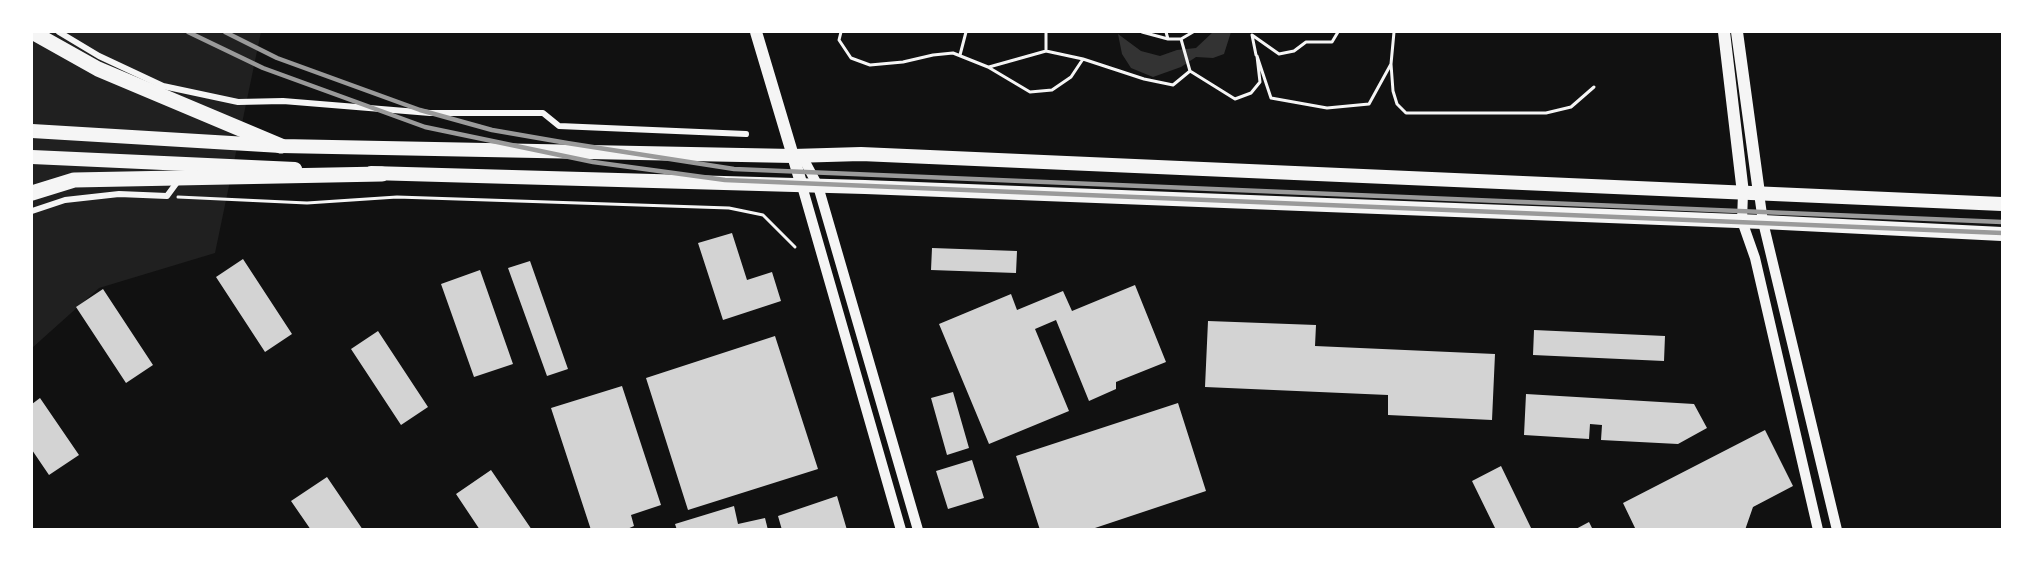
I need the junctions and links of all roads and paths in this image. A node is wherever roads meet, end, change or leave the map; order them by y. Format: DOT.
graph roads {
  1 [pos="32,32"];
  2 [pos="59,32"];
  3 [pos="756,32"];
  4 [pos="841,32"];
  5 [pos="966,32"];
  6 [pos="1046,32"];
  7 [pos="1142,32"];
  8 [pos="1166,32"];
  9 [pos="1193,32"];
  10 [pos="1338,32"];
  11 [pos="1394,32"];
  12 [pos="1724,32"];
  13 [pos="1737,32"];
  14 [pos="1252,33"];
  15 [pos="1168,39"];
  16 [pos="1181,39"];
  17 [pos="1046,51"];
  18 [pos="960,55"];
  19 [pos="1257,56"];
  20 [pos="1083,59"];
  21 [pos="1391,64"];
  22 [pos="988,67"];
  23 [pos="1190,71"];
  24 [pos="1594,87"];
  25 [pos="32,131"];
  26 [pos="746,134"];
  27 [pos="281,146"];
  28 [pos="798,156"];
  29 [pos="32,157"];
  30 [pos="382,174"];
  31 [pos="180,178"];
  32 [pos="802,186"];
  33 [pos="818,186"];
  34 [pos="32,193"];
  35 [pos="1743,193"];
  36 [pos="1759,193"];
  37 [pos="167,196"];
  38 [pos="2002,204"];
  39 [pos="32,212"];
  40 [pos="1742,221"];
  41 [pos="1763,222"];
  42 [pos="2002,234"];
  43 [pos="795,247"];
  44 [pos="901,530"];
  45 [pos="918,530"];
  46 [pos="1818,530"];
  47 [pos="1837,530"];
  1 -- 27 [label="highway"];
  2 -- 26 [label="street"];
  3 -- 28 [label="main road"];
  4 -- 18 [label="path"];
  5 -- 18 [label="path"];
  6 -- 17 [label="path"];
  7 -- 15 [label="path"];
  8 -- 15 [label="path"];
  9 -- 16 [label="path"];
  10 -- 14 [label="path"];
  11 -- 21 [label="path"];
  12 -- 35 [label="main road"];
  13 -- 36 [label="main road"];
  14 -- 19 [label="path"];
  15 -- 16 [label="path"];
  16 -- 23 [label="path"];
  17 -- 20 [label="path"];
  17 -- 22 [label="path"];
  18 -- 22 [label="path"];
  19 -- 21 [label="path"];
  19 -- 23 [label="path"];
  20 -- 22 [label="path"];
  20 -- 23 [label="path"];
  21 -- 24 [label="path"];
  25 -- 27 [label="main road"];
  27 -- 28 [label="main road"];
  28 -- 32 [label="main road"];
  28 -- 33 [label="street"];
  28 -- 35 [label="main road"];
  29 -- 30 [label="main road"];
  30 -- 31 [label="highway"];
  30 -- 32 [label="main road"];
  31 -- 34 [label="highway"];
  31 -- 37 [label="street"];
  32 -- 33 [label="main road"];
  32 -- 44 [label="street"];
  33 -- 40 [label="main road"];
  33 -- 45 [label="street"];
  35 -- 36 [label="main road"];
  35 -- 40 [label="street"];
  36 -- 38 [label="main road"];
  36 -- 41 [label="street"];
  37 -- 39 [label="street"];
  37 -- 43 [label="path"];
  40 -- 41 [label="main road"];
  40 -- 46 [label="street"];
  41 -- 42 [label="main road"];
  41 -- 47 [label="street"];
}
